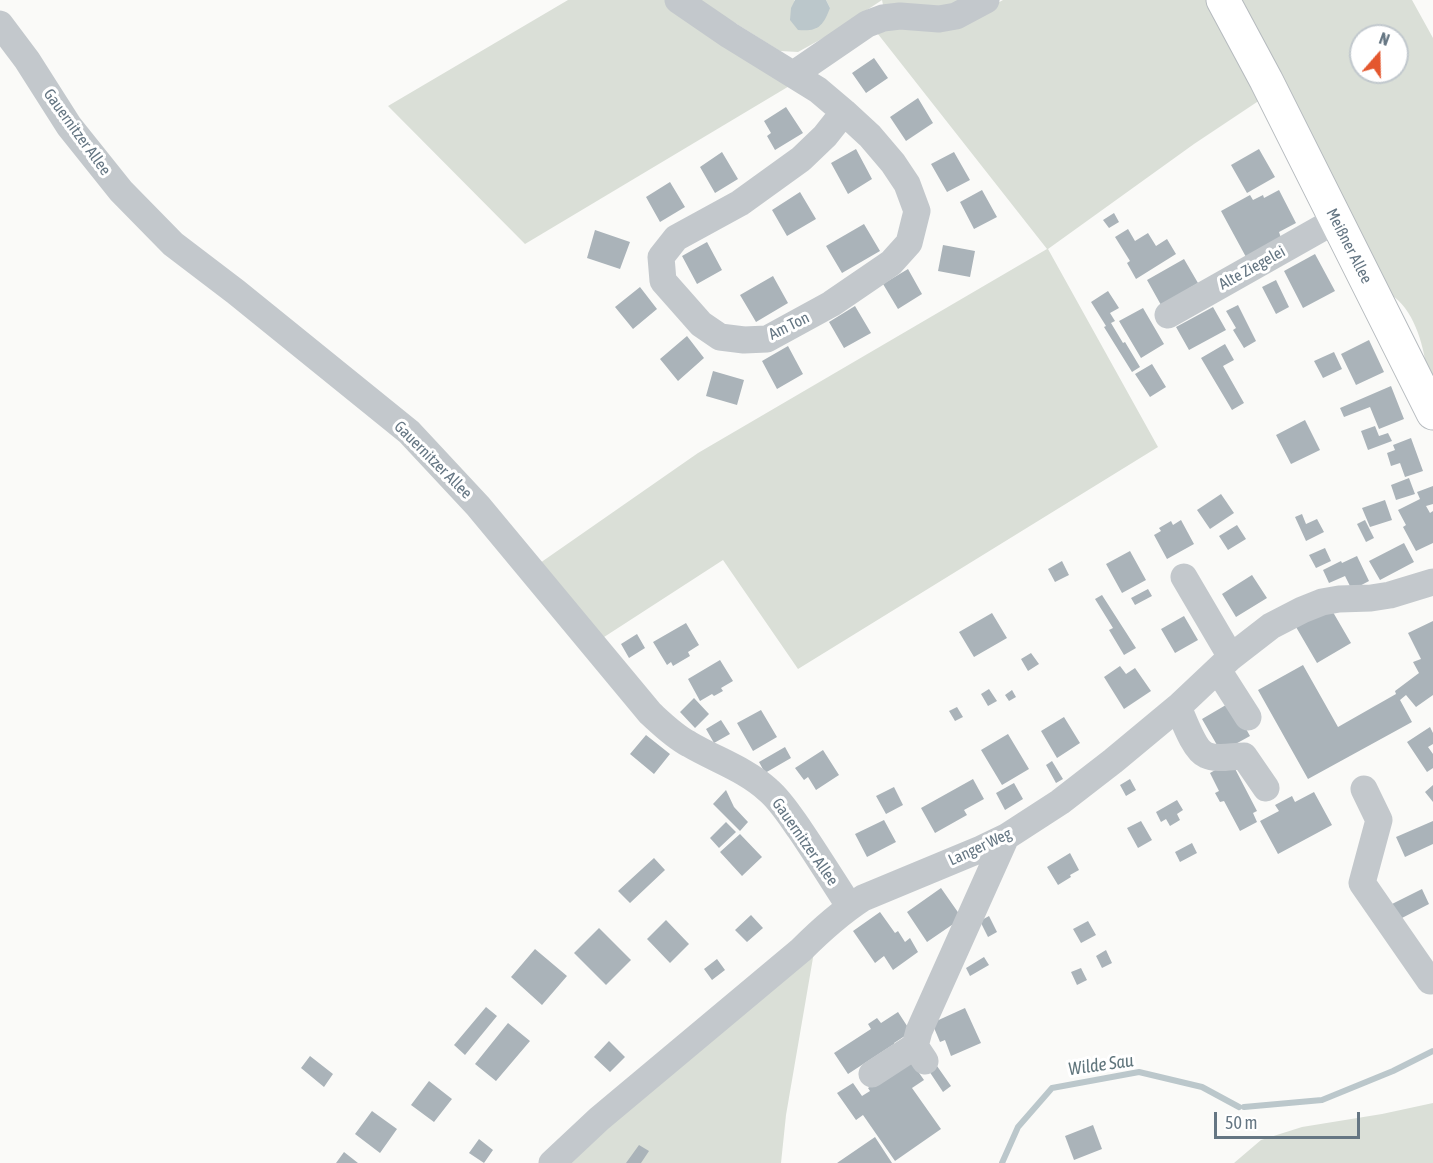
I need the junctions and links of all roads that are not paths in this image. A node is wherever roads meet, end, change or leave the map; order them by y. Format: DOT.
graph roads {
  1 [pos="678,0"];
  2 [pos="986,0"];
  3 [pos="1223,0"];
  4 [pos="0,24"];
  5 [pos="794,74"];
  6 [pos="844,112"];
  7 [pos="1336,220"];
  8 [pos="1168,315"];
  9 [pos="1433,413"];
  10 [pos="1184,577"];
  11 [pos="1433,582"];
  12 [pos="1224,664"];
  13 [pos="1178,706"];
  14 [pos="1248,717"];
  15 [pos="1266,788"];
  16 [pos="1365,789"];
  17 [pos="1006,837"];
  18 [pos="850,907"];
  19 [pos="1433,980"];
  20 [pos="872,1074"];
  21 [pos="552,1163"];
  1 -- 5 [label="street, Am Ton"];
  2 -- 5 [label="street"];
  3 -- 7 [label="main road, Meißner Allee"];
  4 -- 18 [label="street, Gauernitzer Allee"];
  5 -- 6 [label="street, Am Ton"];
  6 -- 6 [label="street, Am Ton"];
  7 -- 8 [label="street, Alte Ziegelei"];
  7 -- 9 [label="main road, Meißner Allee"];
  10 -- 12 [label="street"];
  11 -- 12 [label="street, Langer Weg"];
  12 -- 13 [label="street, Langer Weg"];
  12 -- 14 [label="street"];
  13 -- 15 [label="street"];
  13 -- 17 [label="street, Langer Weg"];
  16 -- 19 [label="street"];
  17 -- 18 [label="street, Langer Weg"];
  17 -- 20 [label="street"];
  18 -- 21 [label="street, Langer Weg"];
}
